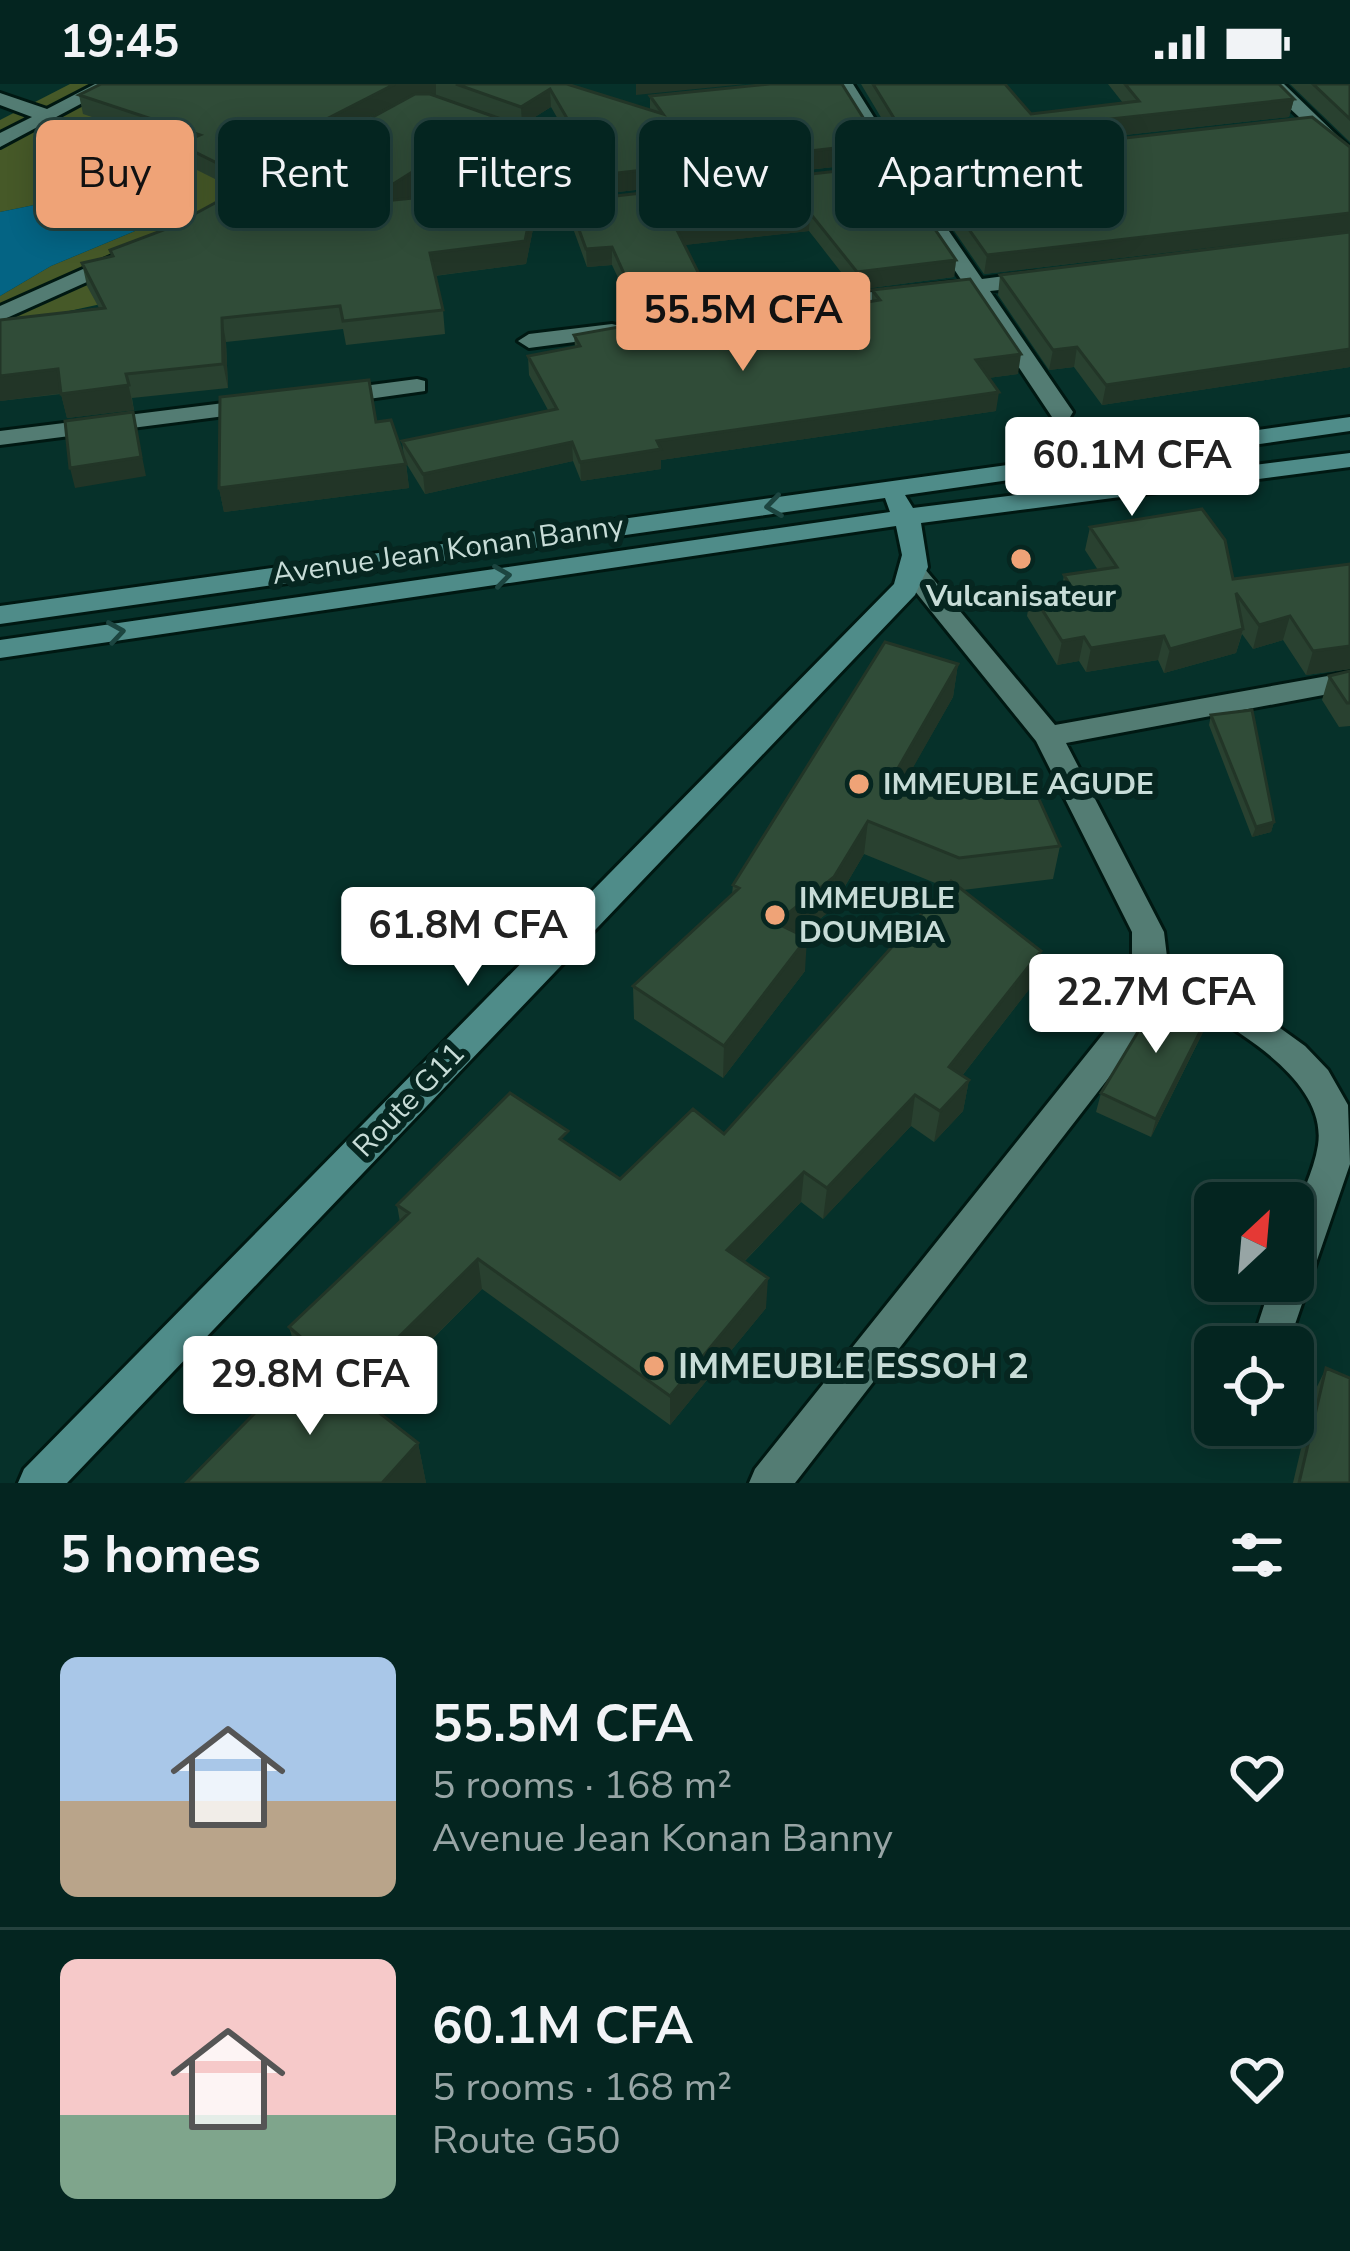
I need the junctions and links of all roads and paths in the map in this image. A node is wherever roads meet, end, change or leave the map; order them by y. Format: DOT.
graph roads {
  1 [pos="109,84"];
  2 [pos="1273,84"];
  3 [pos="840,85"];
  4 [pos="0,99"];
  5 [pos="435,105"];
  6 [pos="48,116"];
  7 [pos="472,120"];
  8 [pos="864,120"];
  9 [pos="1314,124"];
  10 [pos="1291,127"];
  11 [pos="0,141"];
  12 [pos="1350,159"];
  13 [pos="835,178"];
  14 [pos="830,179"];
  15 [pos="936,228"];
  16 [pos="133,253"];
  17 [pos="1069,274"];
  18 [pos="975,286"];
  19 [pos="0,314"];
  20 [pos="529,341"];
  21 [pos="417,386"];
  22 [pos="1061,412"];
  23 [pos="1350,424"];
  24 [pos="0,438"];
  25 [pos="1350,460"];
  26 [pos="898,504"];
  27 [pos="915,574"];
  28 [pos="0,615"];
  29 [pos="0,650"];
  30 [pos="1350,681"];
  31 [pos="1048,736"];
  32 [pos="1154,965"];
  33 [pos="1314,1211"];
  34 [pos="1284,1302"];
  35 [pos="1277,1324"];
  36 [pos="39,1483"];
  37 [pos="771,1483"];
  1 -- 6 [label="street"];
  2 -- 9 [label="street"];
  3 -- 8 [label="street"];
  4 -- 6 [label="street"];
  5 -- 7 [label="street"];
  6 -- 11 [label="street"];
  9 -- 10 [label="street"];
  9 -- 12 [label="street"];
  13 -- 14 [label="street"];
  15 -- 18 [label="street"];
  16 -- 19 [label="street"];
  17 -- 18 [label="street"];
  18 -- 20 [label="street"];
  18 -- 22 [label="street"];
  21 -- 24 [label="street"];
  23 -- 26 [label="street"];
  25 -- 26 [label="street"];
  26 -- 27 [label="street"];
  26 -- 28 [label="street, Avenue Jean Konan Banny, one-way"];
  29 -- 26 [label="street, Avenue Jean Konan Banny, one-way"];
  27 -- 31 [label="street"];
  27 -- 36 [label="street, Route G11"];
  30 -- 31 [label="street"];
  31 -- 32 [label="street"];
  32 -- 33 [label="street"];
  32 -- 37 [label="street"];
  34 -- 35 [label="street"];
}
